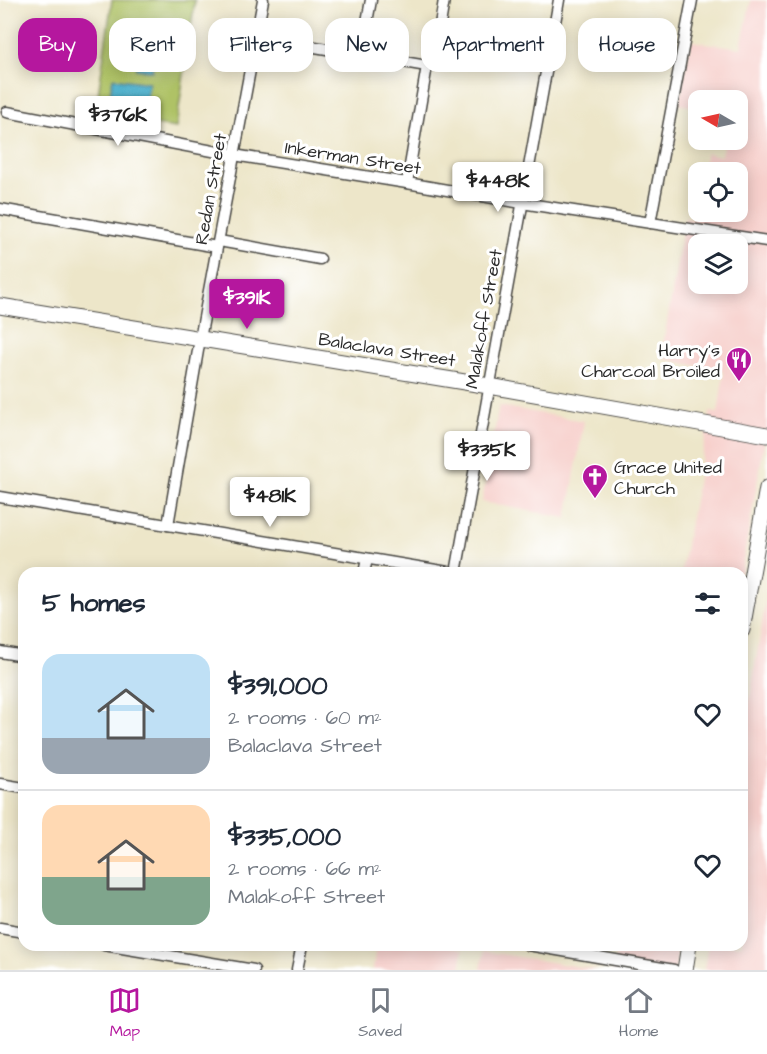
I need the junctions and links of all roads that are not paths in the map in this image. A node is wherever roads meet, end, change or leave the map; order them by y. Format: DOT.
graph roads {
  1 [pos="263,0"];
  2 [pos="371,0"];
  3 [pos="444,0"];
  4 [pos="559,0"];
  5 [pos="692,0"];
  6 [pos="260,18"];
  7 [pos="368,18"];
  8 [pos="441,18"];
  9 [pos="249,72"];
  10 [pos="426,72"];
  11 [pos="7,112"];
  12 [pos="234,155"];
  13 [pos="407,183"];
  14 [pos="522,203"];
  15 [pos="0,209"];
  16 [pos="650,223"];
  17 [pos="767,241"];
  18 [pos="218,244"];
  19 [pos="320,259"];
  20 [pos="0,306"];
  21 [pos="200,339"];
  22 [pos="489,386"];
  23 [pos="767,435"];
  24 [pos="767,488"];
  25 [pos="0,497"];
  26 [pos="168,525"];
  27 [pos="367,559"];
  28 [pos="365,567"];
  29 [pos="417,567"];
  30 [pos="456,567"];
  31 [pos="748,596"];
  32 [pos="0,652"];
  33 [pos="18,655"];
  34 [pos="0,784"];
  35 [pos="18,787"];
  36 [pos="0,928"];
  37 [pos="18,931"];
  38 [pos="140,951"];
  39 [pos="301,951"];
  40 [pos="563,951"];
  41 [pos="688,951"];
  42 [pos="254,970"];
  43 [pos="297,970"];
  44 [pos="674,970"];
  45 [pos="685,970"];
  1 -- 6 [label="street, Redan Street"];
  2 -- 7 [label="street"];
  3 -- 8 [label="street"];
  4 -- 14 [label="street, Malakoff Street"];
  5 -- 16 [label="street"];
  9 -- 12 [label="street, Redan Street"];
  10 -- 13 [label="street"];
  11 -- 12 [label="street, Inkerman Street"];
  12 -- 13 [label="street, Inkerman Street"];
  12 -- 18 [label="street, Redan Street"];
  13 -- 14 [label="street, Inkerman Street"];
  14 -- 16 [label="street, Inkerman Street"];
  14 -- 22 [label="street, Malakoff Street"];
  15 -- 18 [label="street"];
  16 -- 17 [label="street, Inkerman Street"];
  18 -- 19 [label="street"];
  18 -- 21 [label="street, Redan Street"];
  20 -- 21 [label="street, Balaclava Street"];
  21 -- 22 [label="street, Balaclava Street"];
  21 -- 26 [label="street, Redan Street"];
  22 -- 23 [label="street, Balaclava Street"];
  22 -- 30 [label="street, Malakoff Street"];
  24 -- 31 [label="street"];
  25 -- 26 [label="street"];
  26 -- 27 [label="street"];
  27 -- 28 [label="street"];
  27 -- 29 [label="street"];
  32 -- 33 [label="street"];
  34 -- 35 [label="street"];
  36 -- 37 [label="street"];
  38 -- 42 [label="street"];
  39 -- 43 [label="street"];
  40 -- 44 [label="street"];
  41 -- 45 [label="street"];
}
